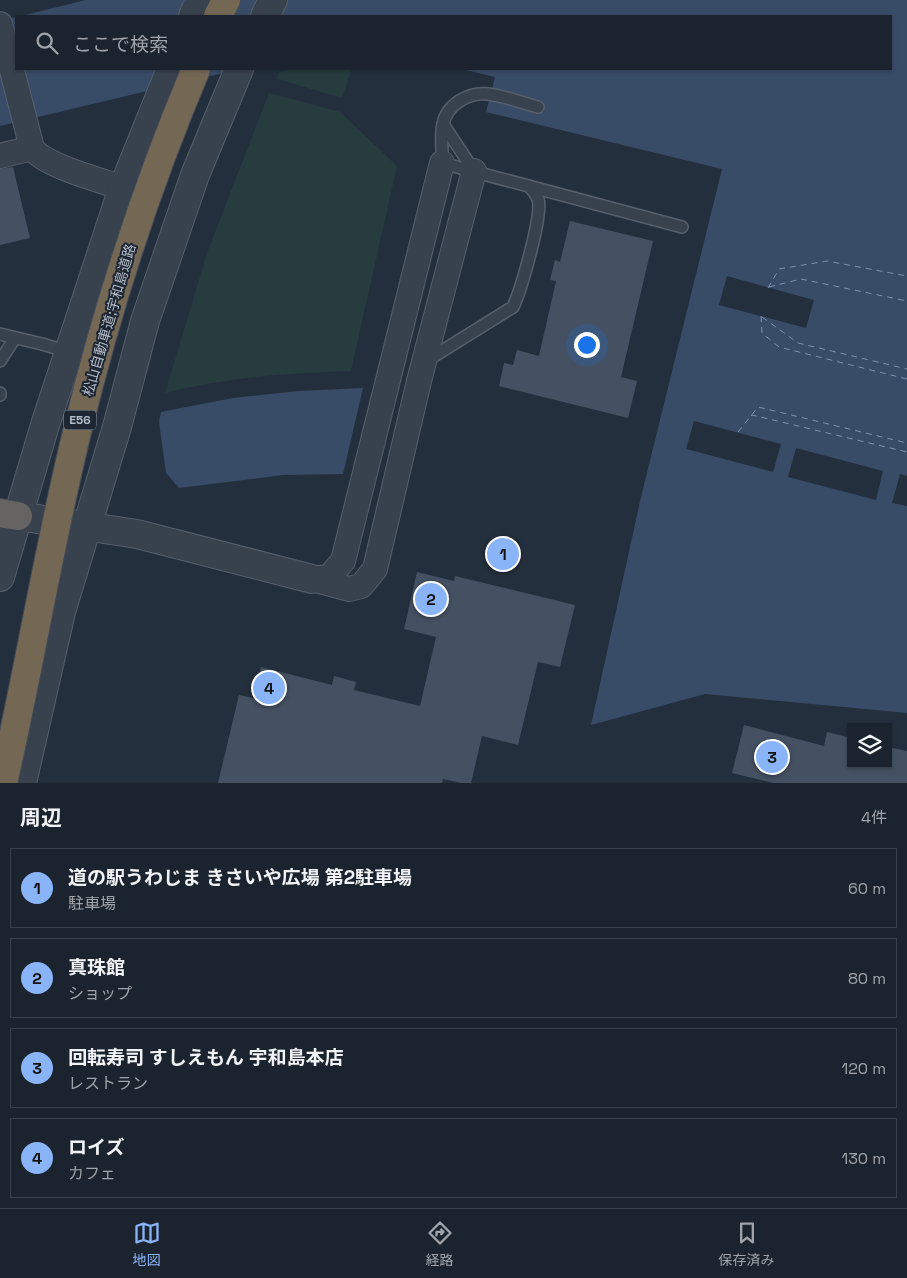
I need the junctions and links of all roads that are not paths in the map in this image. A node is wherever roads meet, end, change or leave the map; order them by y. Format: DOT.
graph roads {
  1 [pos="200,0"];
  2 [pos="226,0"];
  3 [pos="273,0"];
  4 [pos="193,15"];
  5 [pos="218,15"];
  6 [pos="266,15"];
  7 [pos="0,24"];
  8 [pos="196,70"];
  9 [pos="238,71"];
  10 [pos="166,81"];
  11 [pos="538,107"];
  12 [pos="443,124"];
  13 [pos="30,138"];
  14 [pos="0,156"];
  15 [pos="442,163"];
  16 [pos="474,171"];
  17 [pos="529,186"];
  18 [pos="123,188"];
  19 [pos="682,227"];
  20 [pos="0,334"];
  21 [pos="15,338"];
  22 [pos="69,352"];
  23 [pos="0,361"];
  24 [pos="424,362"];
  25 [pos="9,514"];
  26 [pos="87,525"];
  27 [pos="0,576"];
  28 [pos="312,579"];
  29 [pos="3,783"];
  30 [pos="22,783"];
  1 -- 4 [label="street"];
  2 -- 5 [label="highway"];
  3 -- 6 [label="street"];
  7 -- 13 [label="street"];
  8 -- 29 [label="highway, 松山自動車道;宇和島道路 / E56, bridge"];
  9 -- 26 [label="street"];
  10 -- 18 [label="street"];
  11 -- 12 [label="lane"];
  12 -- 15 [label="lane"];
  12 -- 16 [label="lane"];
  13 -- 14 [label="street"];
  13 -- 18 [label="street"];
  15 -- 16 [label="lane"];
  15 -- 28 [label="street"];
  16 -- 17 [label="lane"];
  16 -- 24 [label="street"];
  17 -- 19 [label="lane"];
  17 -- 24 [label="lane"];
  18 -- 22 [label="street"];
  20 -- 21 [label="lane"];
  21 -- 22 [label="lane"];
  21 -- 23 [label="lane"];
  22 -- 25 [label="street"];
  24 -- 28 [label="street"];
  25 -- 26 [label="street"];
  25 -- 27 [label="street"];
  26 -- 28 [label="street"];
  26 -- 30 [label="street"];
}
